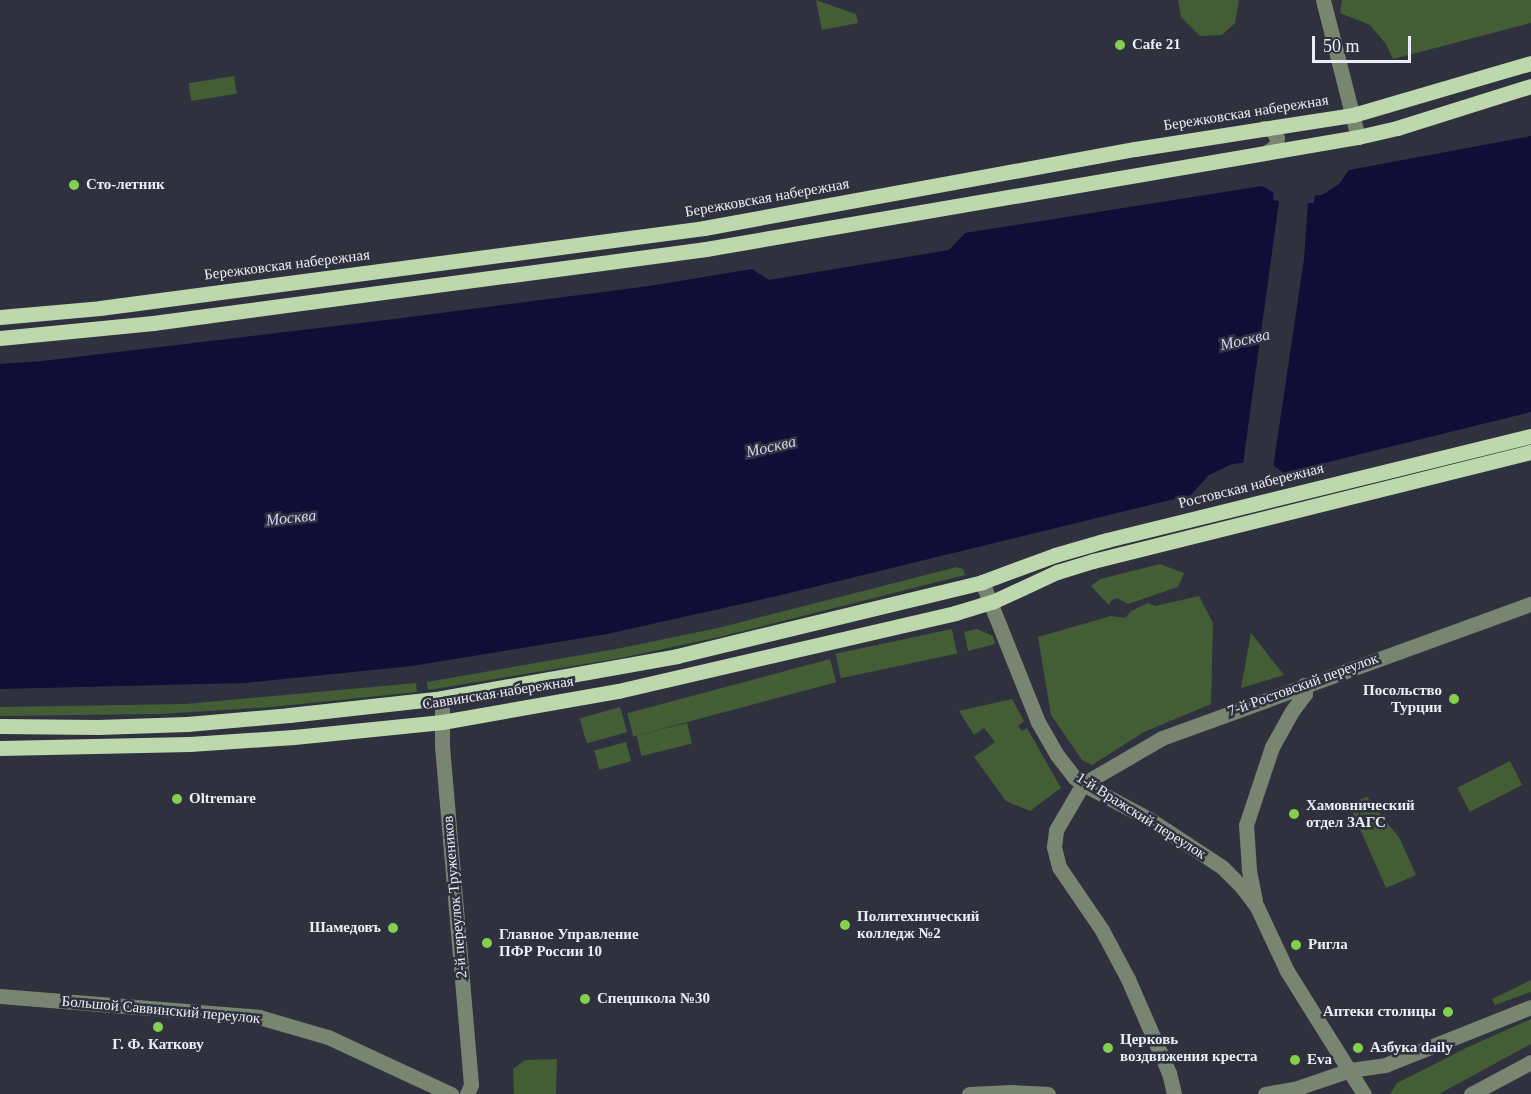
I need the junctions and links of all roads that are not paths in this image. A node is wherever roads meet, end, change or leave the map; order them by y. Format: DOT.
graph roads {
  1 [pos="1323,0"];
  2 [pos="1531,63"];
  3 [pos="1531,86"];
  4 [pos="1353,115"];
  5 [pos="1264,128"];
  6 [pos="1358,137"];
  7 [pos="1268,151"];
  8 [pos="0,317"];
  9 [pos="0,338"];
  10 [pos="1531,436"];
  11 [pos="1531,452"];
  12 [pos="982,582"];
  13 [pos="992,602"];
  14 [pos="1531,604"];
  15 [pos="1300,687"];
  16 [pos="442,698"];
  17 [pos="442,722"];
  18 [pos="0,726"];
  19 [pos="0,748"];
  20 [pos="1083,784"];
  21 [pos="1257,907"];
  22 [pos="0,996"];
  23 [pos="1531,1007"];
  24 [pos="1531,1062"];
  25 [pos="1350,1070"];
  26 [pos="451,1094"];
  27 [pos="467,1094"];
  28 [pos="969,1094"];
  29 [pos="1048,1094"];
  30 [pos="1174,1094"];
  31 [pos="1266,1094"];
  32 [pos="1364,1094"];
  33 [pos="1471,1094"];
  1 -- 4 [label="street"];
  2 -- 4 [label="main road, Бережковская набережная"];
  3 -- 6 [label="main road"];
  4 -- 5 [label="main road, Бережковская набережная"];
  4 -- 6 [label="street"];
  5 -- 7 [label="street"];
  5 -- 8 [label="main road, Бережковская набережная"];
  6 -- 7 [label="main road"];
  7 -- 9 [label="main road"];
  10 -- 12 [label="main road, Ростовская набережная"];
  11 -- 13 [label="main road"];
  12 -- 13 [label="street, 1-й Вражский переулок"];
  12 -- 16 [label="main road, Саввинская набережная"];
  13 -- 17 [label="main road, Саввинская набережная"];
  13 -- 20 [label="street, 1-й Вражский переулок"];
  14 -- 15 [label="street, 7-й Ростовский переулок"];
  15 -- 20 [label="street, 7-й Ростовский переулок"];
  15 -- 21 [label="street"];
  16 -- 17 [label="street, 2-й переулок Тружеников"];
  16 -- 18 [label="main road, Саввинская набережная"];
  17 -- 19 [label="main road, Саввинская набережная"];
  17 -- 27 [label="street, 2-й переулок Тружеников"];
  20 -- 21 [label="street, 1-й Вражский переулок"];
  20 -- 30 [label="street"];
  21 -- 25 [label="street, 1-й Вражский переулок"];
  22 -- 26 [label="street, Большой Саввинский переулок"];
  23 -- 25 [label="street"];
  24 -- 33 [label="street"];
  25 -- 31 [label="street"];
  25 -- 32 [label="street, 1-й Вражский переулок"];
  28 -- 29 [label="street"];
}
